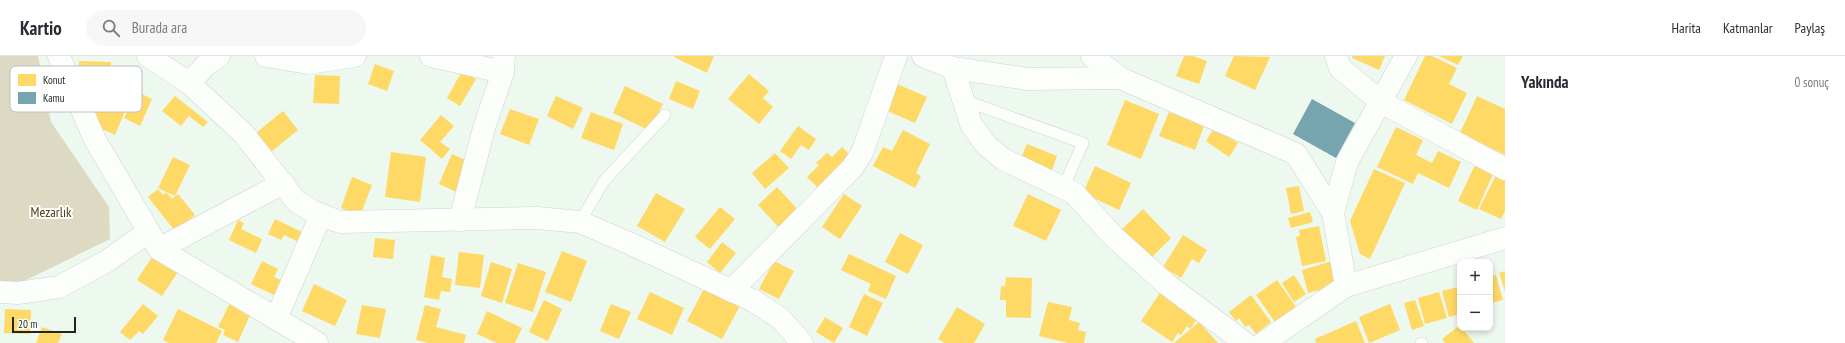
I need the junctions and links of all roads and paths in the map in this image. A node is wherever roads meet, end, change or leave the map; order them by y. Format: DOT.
graph roads {
  1 [pos="59,56"];
  2 [pos="148,56"];
  3 [pos="219,56"];
  4 [pos="266,56"];
  5 [pos="355,56"];
  6 [pos="431,56"];
  7 [pos="896,56"];
  8 [pos="923,56"];
  9 [pos="1092,56"];
  10 [pos="1336,56"];
  11 [pos="1406,56"];
  12 [pos="503,64"];
  13 [pos="63,66"];
  14 [pos="953,68"];
  15 [pos="1120,78"];
  16 [pos="189,83"];
  17 [pos="963,100"];
  18 [pos="1381,102"];
  19 [pos="83,112"];
  20 [pos="665,115"];
  21 [pos="1505,169"];
  22 [pos="283,183"];
  23 [pos="1063,188"];
  24 [pos="1333,213"];
  25 [pos="321,215"];
  26 [pos="460,220"];
  27 [pos="580,222"];
  28 [pos="1505,238"];
  29 [pos="154,240"];
  30 [pos="1346,286"];
  31 [pos="731,291"];
  32 [pos="0,292"];
  33 [pos="276,319"];
  34 [pos="303,339"];
  35 [pos="802,343"];
  36 [pos="1245,343"];
  37 [pos="1263,343"];
  1 -- 13 [label="street"];
  2 -- 16 [label="street"];
  3 -- 16 [label="street"];
  4 -- 5 [label="street"];
  6 -- 12 [label="street"];
  7 -- 31 [label="street"];
  8 -- 14 [label="street"];
  9 -- 15 [label="street"];
  10 -- 18 [label="street"];
  11 -- 18 [label="street"];
  12 -- 26 [label="street"];
  14 -- 15 [label="street"];
  14 -- 17 [label="street"];
  15 -- 24 [label="street"];
  16 -- 22 [label="street"];
  17 -- 23 [label="street"];
  17 -- 23 [label="lane"];
  18 -- 21 [label="street"];
  18 -- 24 [label="street"];
  19 -- 29 [label="street"];
  20 -- 27 [label="lane"];
  22 -- 25 [label="street"];
  22 -- 29 [label="street"];
  23 -- 36 [label="street"];
  24 -- 30 [label="street"];
  25 -- 26 [label="street"];
  25 -- 33 [label="street"];
  26 -- 27 [label="street"];
  27 -- 31 [label="street"];
  28 -- 30 [label="street"];
  29 -- 32 [label="street"];
  29 -- 33 [label="street"];
  30 -- 37 [label="street"];
  31 -- 35 [label="street"];
  33 -- 34 [label="street"];
}
